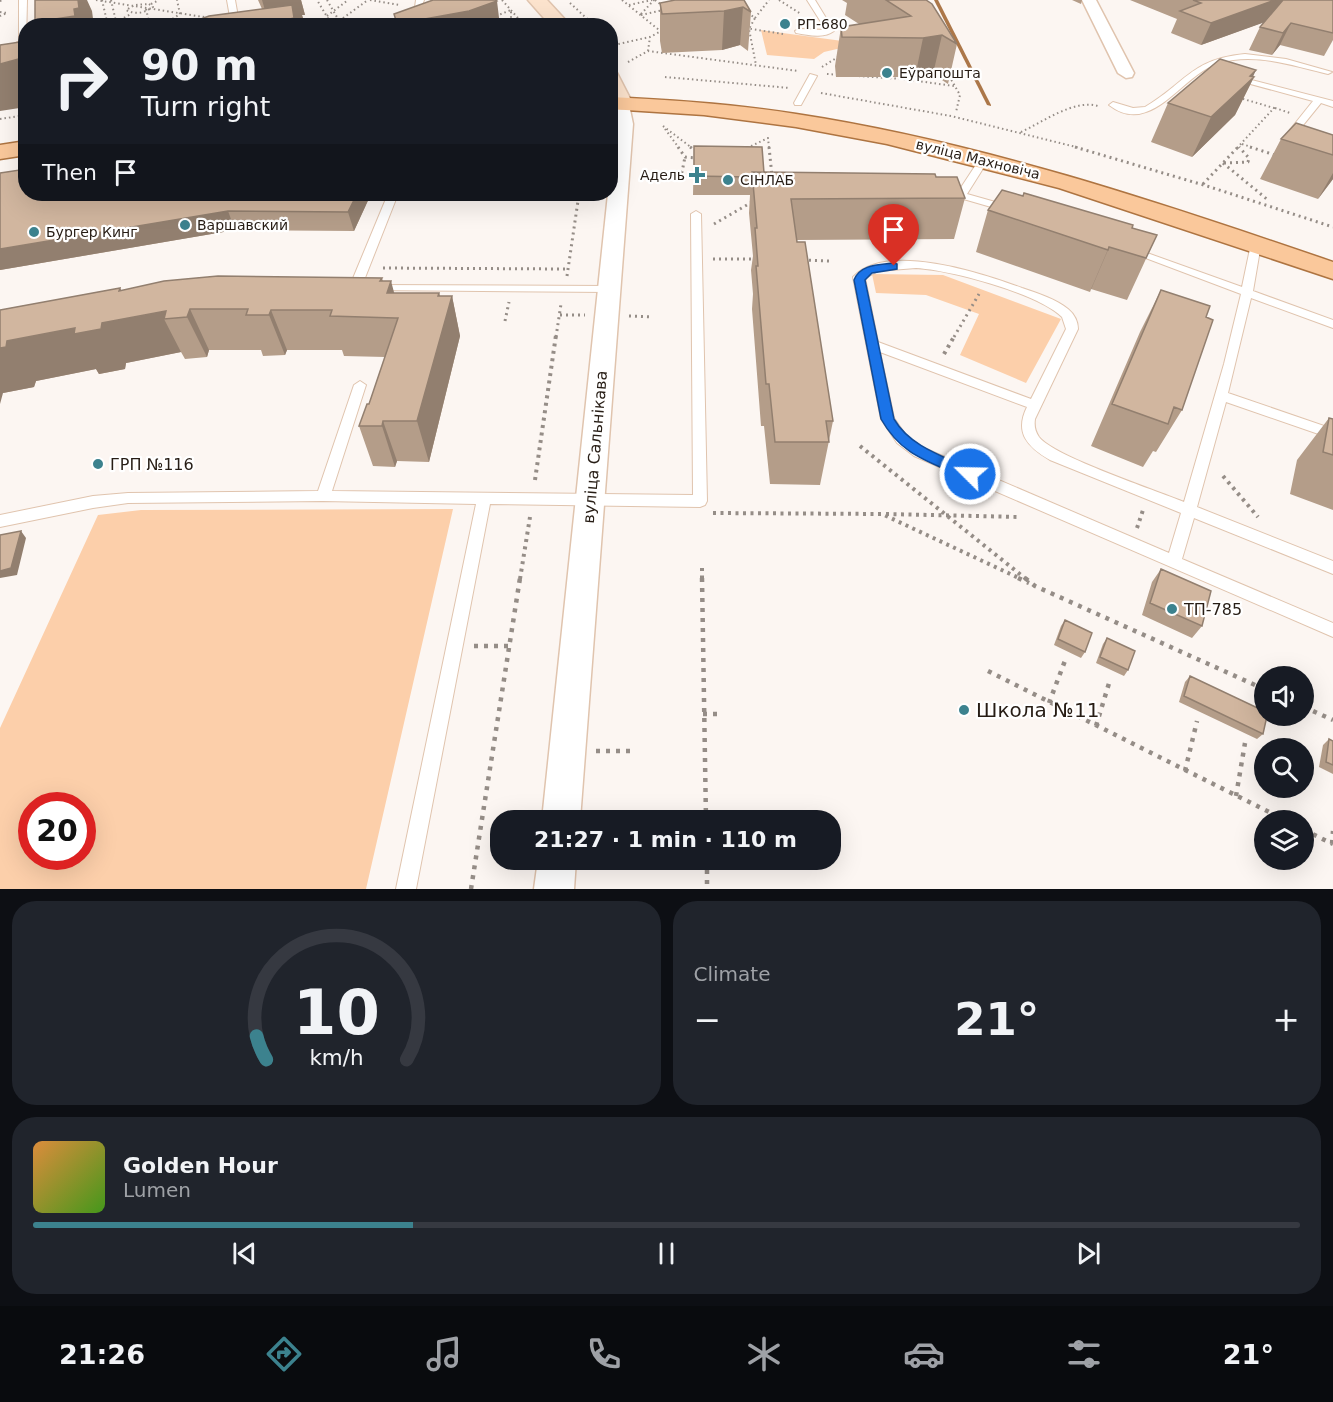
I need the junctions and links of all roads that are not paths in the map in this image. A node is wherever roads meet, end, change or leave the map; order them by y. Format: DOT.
graph roads {
  1 [pos="23,0"];
  2 [pos="231,0"];
  3 [pos="420,0"];
  4 [pos="537,0"];
  5 [pos="811,0"];
  6 [pos="1089,0"];
  7 [pos="23,18"];
  8 [pos="233,18"];
  9 [pos="405,18"];
  10 [pos="554,18"];
  11 [pos="795,33"];
  12 [pos="18,46"];
  13 [pos="0,57"];
  14 [pos="1201,68"];
  15 [pos="1212,71"];
  16 [pos="817,72"];
  17 [pos="1328,72"];
  18 [pos="1126,73"];
  19 [pos="1223,74"];
  20 [pos="618,91"];
  21 [pos="618,92"];
  22 [pos="802,97"];
  23 [pos="1319,100"];
  24 [pos="618,104"];
  25 [pos="1333,104"];
  26 [pos="1113,105"];
  27 [pos="18,131"];
  28 [pos="0,134"];
  29 [pos="1282,146"];
  30 [pos="18,149"];
  31 [pos="0,152"];
  32 [pos="984,159"];
  33 [pos="618,190"];
  34 [pos="938,195"];
  35 [pos="961,195"];
  36 [pos="390,201"];
  37 [pos="617,201"];
  38 [pos="1018,211"];
  39 [pos="696,214"];
  40 [pos="1328,236"];
  41 [pos="1256,244"];
  42 [pos="1117,246"];
  43 [pos="1333,271"];
  44 [pos="609,289"];
  45 [pos="1248,294"];
  46 [pos="1333,324"];
  47 [pos="872,344"];
  48 [pos="360,385"];
  49 [pos="1221,395"];
  50 [pos="1034,405"];
  51 [pos="1333,434"];
  52 [pos="323,496"];
  53 [pos="484,498"];
  54 [pos="590,498"];
  55 [pos="1189,509"];
  56 [pos="0,521"];
  57 [pos="1174,562"];
  58 [pos="1333,568"];
  59 [pos="1333,630"];
  60 [pos="562,810"];
  61 [pos="556,870"];
  62 [pos="406,889"];
  63 [pos="554,889"];
  1 -- 7 [label="lane"];
  2 -- 8 [label="lane"];
  3 -- 9 [label="lane"];
  4 -- 10 [label="street"];
  5 -- 11 [label="lane"];
  6 -- 18 [label="street"];
  12 -- 13 [label="lane"];
  14 -- 15 [label="lane"];
  14 -- 17 [label="lane"];
  14 -- 26 [label="lane"];
  16 -- 22 [label="lane"];
  19 -- 23 [label="lane"];
  20 -- 22 [label="main road, вуліца Махновіча"];
  21 -- 32 [label="main road, вуліца Махновіча"];
  22 -- 40 [label="main road, вуліца Махновіча"];
  23 -- 25 [label="lane"];
  23 -- 29 [label="lane"];
  24 -- 33 [label="street, вуліца Сальнікава"];
  27 -- 28 [label="main road"];
  30 -- 31 [label="main road"];
  32 -- 35 [label="lane"];
  32 -- 41 [label="main road, вуліца Махновіча"];
  34 -- 35 [label="lane"];
  35 -- 38 [label="lane"];
  36 -- 44 [label="lane"];
  37 -- 44 [label="street, вуліца Сальнікава"];
  39 -- 54 [label="lane"];
  41 -- 43 [label="main road, вуліца Махновіча"];
  41 -- 45 [label="lane"];
  42 -- 45 [label="lane"];
  44 -- 54 [label="street, вуліца Сальнікава"];
  45 -- 46 [label="lane"];
  45 -- 49 [label="lane"];
  47 -- 50 [label="lane"];
  47 -- 50 [label="lane"];
  47 -- 57 [label="lane"];
  48 -- 52 [label="lane"];
  49 -- 51 [label="lane"];
  49 -- 55 [label="lane"];
  50 -- 55 [label="lane"];
  52 -- 53 [label="lane"];
  52 -- 56 [label="lane"];
  53 -- 54 [label="lane"];
  53 -- 62 [label="lane"];
  54 -- 60 [label="street, вуліца Сальнікава"];
  55 -- 57 [label="lane"];
  55 -- 58 [label="lane"];
  57 -- 59 [label="lane"];
  61 -- 63 [label="street"];
}
